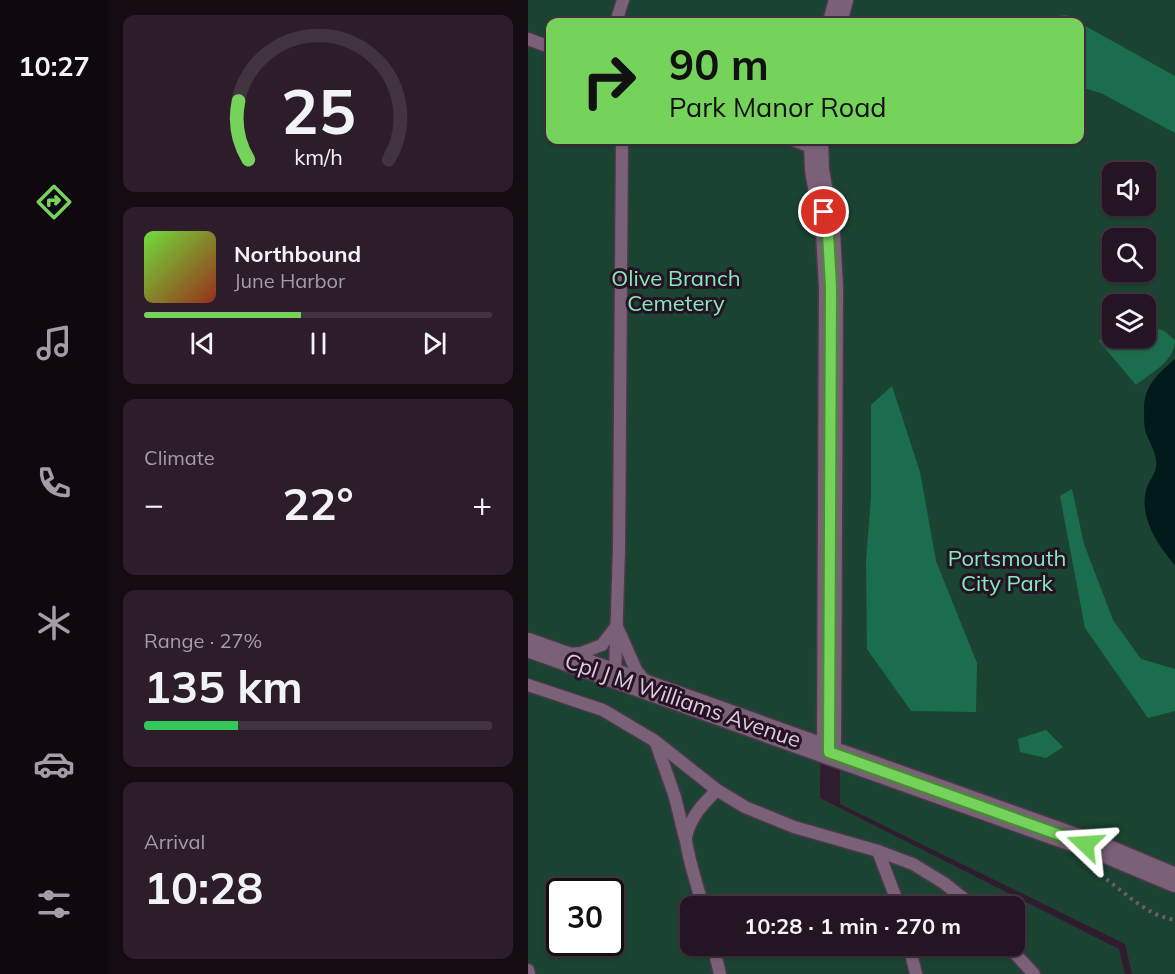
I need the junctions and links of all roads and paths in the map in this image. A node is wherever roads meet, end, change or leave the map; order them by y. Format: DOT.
graph roads {
  1 [pos="623,0"];
  2 [pos="841,0"];
  3 [pos="617,18"];
  4 [pos="836,18"];
  5 [pos="528,39"];
  6 [pos="546,46"];
  7 [pos="622,144"];
  8 [pos="816,144"];
  9 [pos="617,625"];
  10 [pos="528,645"];
  11 [pos="556,655"];
  12 [pos="615,675"];
  13 [pos="529,686"];
  14 [pos="652,689"];
  15 [pos="655,741"];
  16 [pos="829,752"];
  17 [pos="717,790"];
  18 [pos="686,839"];
  19 [pos="878,851"];
  20 [pos="1090,869"];
  21 [pos="1175,880"];
  22 [pos="700,896"];
  23 [pos="895,896"];
  24 [pos="960,896"];
  25 [pos="1175,920"];
  26 [pos="716,956"];
  27 [pos="912,956"];
  28 [pos="1017,956"];
  29 [pos="528,970"];
  30 [pos="529,974"];
  31 [pos="720,974"];
  32 [pos="916,974"];
  33 [pos="1034,974"];
  1 -- 3 [label="lane"];
  2 -- 4 [label="street"];
  5 -- 6 [label="lane"];
  7 -- 9 [label="lane"];
  8 -- 16 [label="street"];
  9 -- 11 [label="lane"];
  9 -- 12 [label="lane"];
  9 -- 14 [label="lane"];
  10 -- 11 [label="street, Cpl J M Williams Avenue"];
  11 -- 12 [label="street, Cpl J M Williams Avenue"];
  12 -- 14 [label="street, Cpl J M Williams Avenue"];
  13 -- 15 [label="lane"];
  14 -- 16 [label="street, Cpl J M Williams Avenue"];
  15 -- 17 [label="lane"];
  15 -- 18 [label="lane"];
  16 -- 21 [label="street, Cpl J M Williams Avenue"];
  17 -- 18 [label="lane"];
  17 -- 19 [label="lane"];
  18 -- 22 [label="lane"];
  19 -- 23 [label="lane"];
  19 -- 24 [label="lane"];
  20 -- 25 [label="path"];
  26 -- 31 [label="lane"];
  27 -- 32 [label="lane"];
  28 -- 33 [label="lane"];
  29 -- 30 [label="lane"];
}
